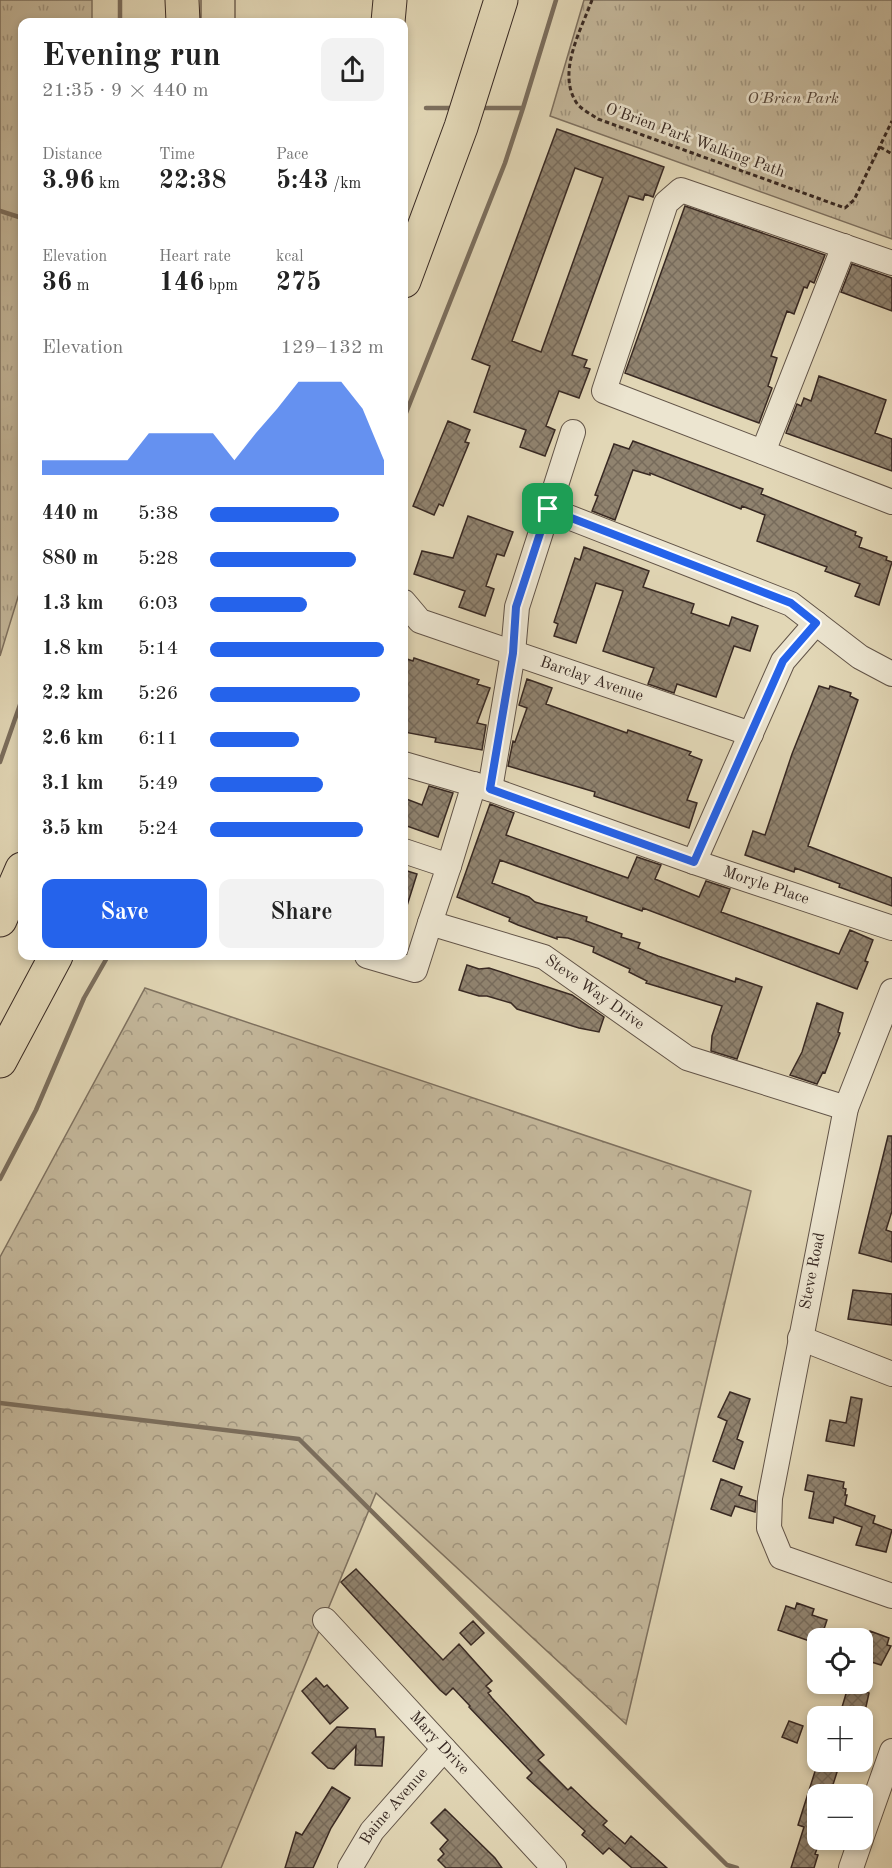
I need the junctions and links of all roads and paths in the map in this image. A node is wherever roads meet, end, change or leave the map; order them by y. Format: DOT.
graph roads {
  1 [pos="182,0"];
  2 [pos="218,0"];
  3 [pos="390,0"];
  4 [pos="501,0"];
  5 [pos="592,0"];
  6 [pos="183,18"];
  7 [pos="218,18"];
  8 [pos="388,18"];
  9 [pos="892,121"];
  10 [pos="880,147"];
  11 [pos="892,154"];
  12 [pos="844,246"];
  13 [pos="892,263"];
  14 [pos="408,270"];
  15 [pos="573,432"];
  16 [pos="762,452"];
  17 [pos="892,502"];
  18 [pos="548,509"];
  19 [pos="408,607"];
  20 [pos="816,623"];
  21 [pos="513,653"];
  22 [pos="892,674"];
  23 [pos="751,734"];
  24 [pos="408,765"];
  25 [pos="482,787"];
  26 [pos="408,852"];
  27 [pos="694,862"];
  28 [pos="449,866"];
  29 [pos="18,878"];
  30 [pos="0,920"];
  31 [pos="430,923"];
  32 [pos="892,928"];
  33 [pos="54,960"];
  34 [pos="381,960"];
  35 [pos="892,991"];
  36 [pos="0,1061"];
  37 [pos="846,1108"];
  38 [pos="800,1338"];
  39 [pos="892,1374"];
  40 [pos="892,1596"];
  41 [pos="325,1620"];
  42 [pos="444,1749"];
  43 [pos="892,1751"];
  44 [pos="873,1806"];
  45 [pos="858,1850"];
  46 [pos="350,1868"];
  47 [pos="554,1868"];
  48 [pos="851,1868"];
  1 -- 6 [label="highway"];
  2 -- 7 [label="highway"];
  3 -- 8 [label="highway"];
  4 -- 14 [label="highway"];
  5 -- 10 [label="path, O'Brien Park Walking Path"];
  9 -- 10 [label="path, O'Brien Park Walking Path"];
  10 -- 11 [label="path"];
  12 -- 13 [label="street"];
  12 -- 16 [label="street"];
  12 -- 16 [label="street"];
  15 -- 18 [label="street"];
  16 -- 17 [label="street"];
  18 -- 20 [label="street"];
  18 -- 21 [label="street"];
  19 -- 21 [label="street, Barclay Avenue"];
  20 -- 22 [label="street"];
  20 -- 23 [label="street"];
  21 -- 23 [label="street, Barclay Avenue"];
  21 -- 25 [label="street"];
  23 -- 27 [label="street"];
  24 -- 25 [label="street, Moryle Place"];
  25 -- 27 [label="street, Moryle Place"];
  25 -- 28 [label="street"];
  26 -- 28 [label="street"];
  27 -- 32 [label="street, Moryle Place"];
  28 -- 31 [label="street"];
  29 -- 30 [label="highway"];
  31 -- 34 [label="street"];
  31 -- 37 [label="street, Steve Way Drive"];
  33 -- 36 [label="highway"];
  35 -- 37 [label="street, Steve Road"];
  37 -- 38 [label="street, Steve Road"];
  38 -- 39 [label="street"];
  38 -- 40 [label="street, Steve Road"];
  41 -- 42 [label="street, Mary Drive"];
  42 -- 46 [label="street, Baine Avenue"];
  42 -- 47 [label="street, Mary Drive"];
  43 -- 44 [label="street"];
  45 -- 48 [label="street"];
}
